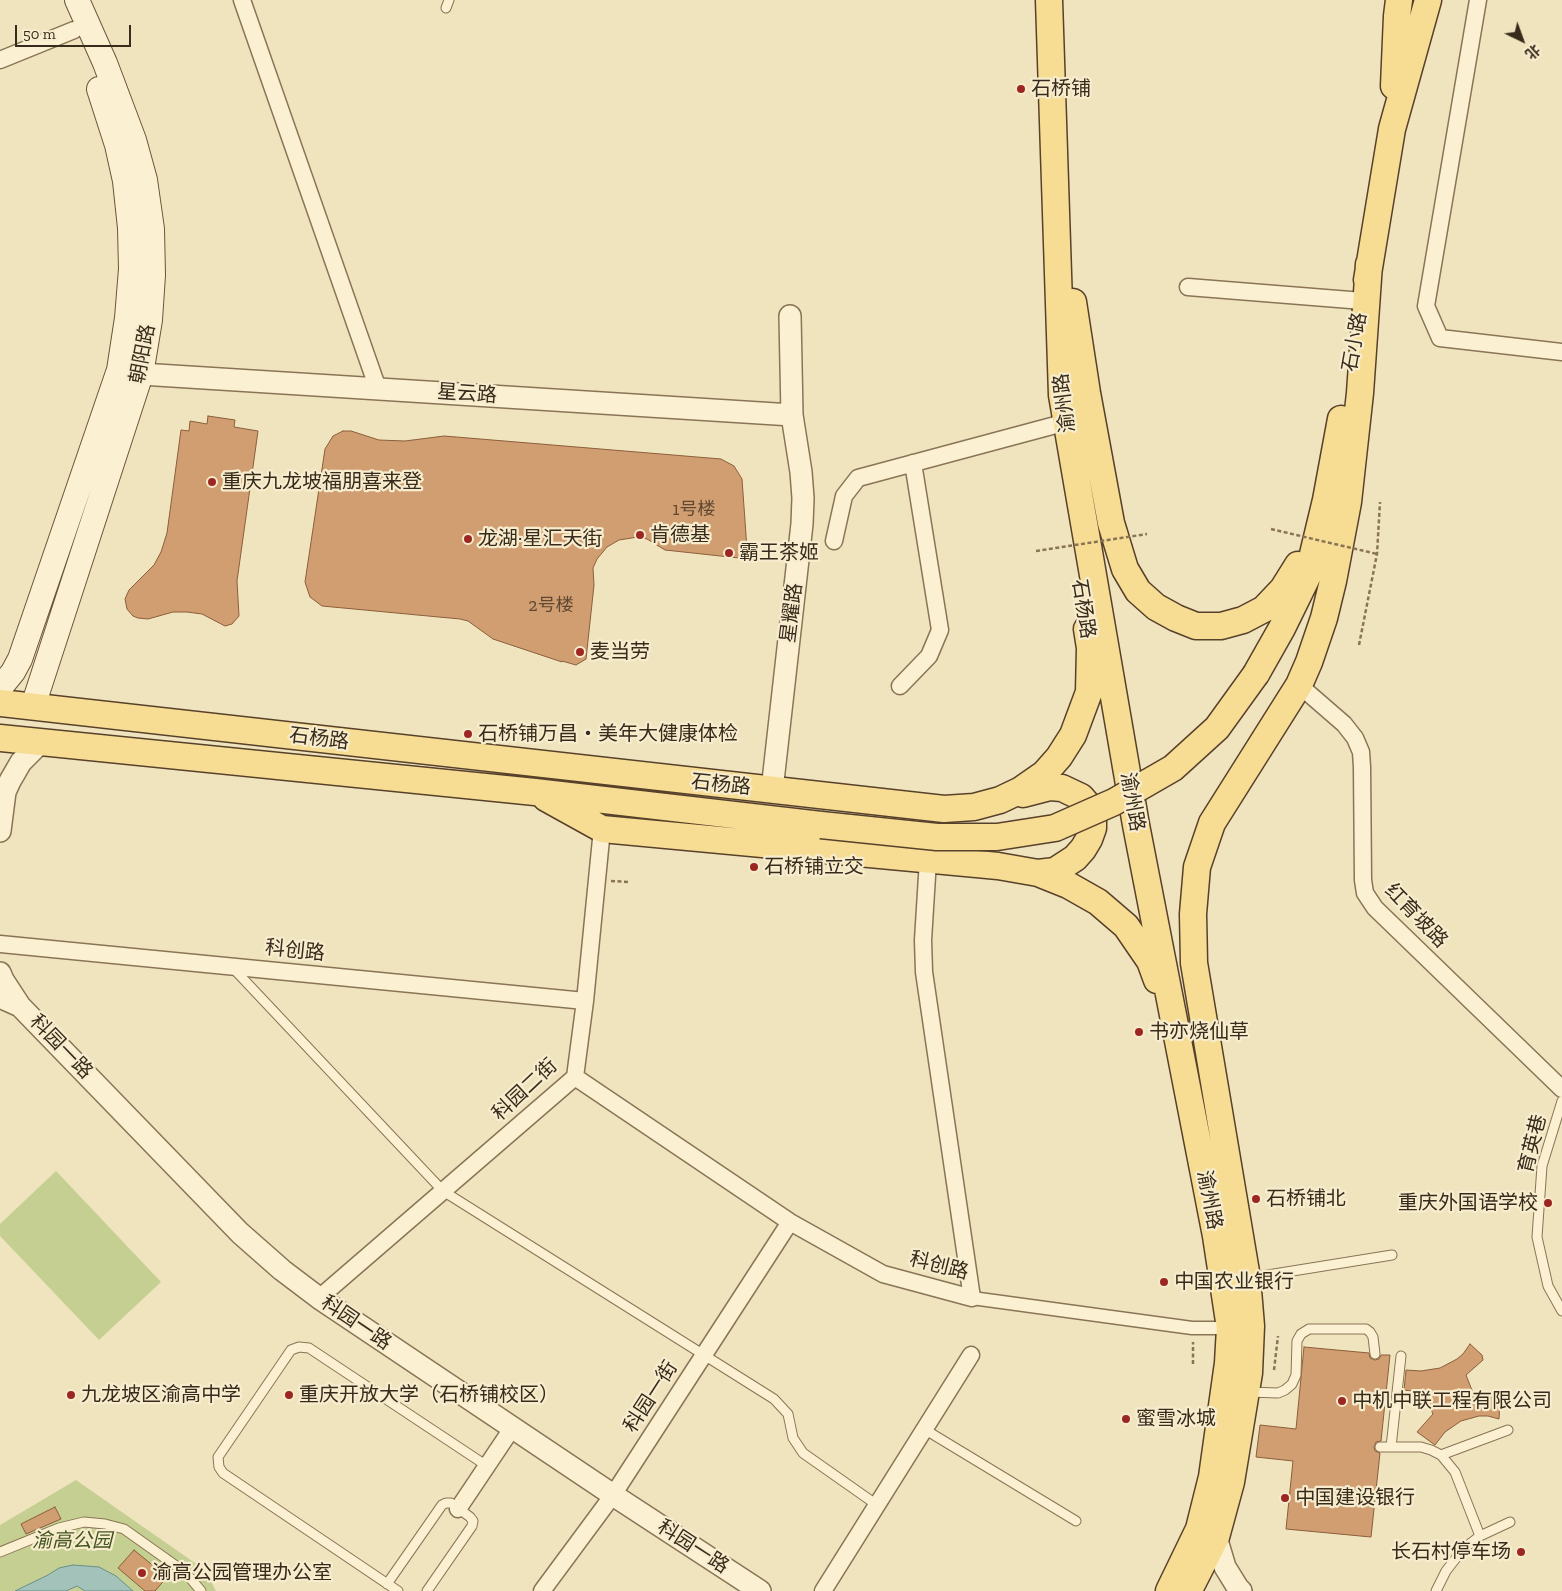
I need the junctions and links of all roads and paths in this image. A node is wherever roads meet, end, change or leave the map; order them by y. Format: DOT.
graph roads {
  1 [pos="61,0"];
  2 [pos="77,0"];
  3 [pos="242,0"];
  4 [pos="1050,0"];
  5 [pos="1057,0"];
  6 [pos="1399,0"];
  7 [pos="1415,0"];
  8 [pos="1428,0"];
  9 [pos="1478,0"];
  10 [pos="74,30"];
  11 [pos="1050,50"];
  12 [pos="0,60"];
  13 [pos="1392,129"];
  14 [pos="1054,180"];
  15 [pos="1370,264"];
  16 [pos="1188,286"];
  17 [pos="1363,301"];
  18 [pos="790,316"];
  19 [pos="1562,352"];
  20 [pos="141,374"];
  21 [pos="378,389"];
  22 [pos="1062,395"];
  23 [pos="792,415"];
  24 [pos="1063,423"];
  25 [pos="914,463"];
  26 [pos="1326,500"];
  27 [pos="1380,502"];
  28 [pos="1271,529"];
  29 [pos="1147,534"];
  30 [pos="834,540"];
  31 [pos="1036,550"];
  32 [pos="1377,554"];
  33 [pos="40,594"];
  34 [pos="66,604"];
  35 [pos="1359,644"];
  36 [pos="1256,674"];
  37 [pos="1298,685"];
  38 [pos="900,686"];
  39 [pos="0,688"];
  40 [pos="0,703"];
  41 [pos="33,706"];
  42 [pos="0,738"];
  43 [pos="41,742"];
  44 [pos="772,790"];
  45 [pos="535,792"];
  46 [pos="1000,800"];
  47 [pos="602,829"];
  48 [pos="0,831"];
  49 [pos="928,860"];
  50 [pos="1038,873"];
  51 [pos="0,944"];
  52 [pos="232,967"];
  53 [pos="0,973"];
  54 [pos="0,997"];
  55 [pos="585,1001"];
  56 [pos="20,1006"];
  57 [pos="1174,1022"];
  58 [pos="575,1078"];
  59 [pos="1562,1089"];
  60 [pos="1562,1101"];
  61 [pos="443,1191"];
  62 [pos="790,1222"];
  63 [pos="1392,1254"];
  64 [pos="1247,1278"];
  65 [pos="319,1298"];
  66 [pos="972,1298"];
  67 [pos="1562,1311"];
  68 [pos="1230,1328"];
  69 [pos="1278,1336"];
  70 [pos="1194,1350"];
  71 [pos="1374,1354"];
  72 [pos="704,1355"];
  73 [pos="971,1355"];
  74 [pos="1401,1356"];
  75 [pos="1193,1364"];
  76 [pos="1274,1370"];
  77 [pos="1246,1392"];
  78 [pos="513,1427"];
  79 [pos="924,1429"];
  80 [pos="1508,1430"];
  81 [pos="1380,1447"];
  82 [pos="1391,1447"];
  83 [pos="1441,1454"];
  84 [pos="487,1466"];
  85 [pos="613,1495"];
  86 [pos="877,1505"];
  87 [pos="458,1509"];
  88 [pos="1076,1521"];
  89 [pos="1510,1522"];
  90 [pos="1480,1536"];
  91 [pos="1216,1537"];
  92 [pos="0,1552"];
  93 [pos="387,1584"];
  94 [pos="1236,1590"];
  95 [pos="201,1591"];
  96 [pos="398,1591"];
  97 [pos="427,1591"];
  98 [pos="542,1591"];
  99 [pos="760,1591"];
  100 [pos="823,1591"];
  101 [pos="1169,1591"];
  102 [pos="1189,1591"];
  103 [pos="1436,1591"];
  1 -- 10 [label="main road, 朝阳路"];
  2 -- 20 [label="main road, 朝阳路"];
  3 -- 21 [label="street"];
  4 -- 11 [label="main road, 渝州路"];
  5 -- 11 [label="main road"];
  6 -- 13 [label="main road"];
  7 -- 13 [label="main road"];
  8 -- 13 [label="main road, 石小路"];
  9 -- 19 [label="street"];
  10 -- 12 [label="street"];
  10 -- 33 [label="main road, 朝阳路"];
  11 -- 14 [label="main road, 渝州路"];
  13 -- 15 [label="main road, 石小路"];
  14 -- 22 [label="main road, 渝州路"];
  14 -- 26 [label="main road"];
  15 -- 17 [label="main road, 石小路"];
  15 -- 37 [label="main road, 渝州路"];
  16 -- 17 [label="street"];
  17 -- 26 [label="main road, 石小路"];
  18 -- 23 [label="street, 星耀路"];
  20 -- 21 [label="street, 星云路"];
  20 -- 34 [label="main road, 朝阳路"];
  21 -- 23 [label="street, 星云路"];
  22 -- 24 [label="main road, 石杨路"];
  22 -- 57 [label="main road, 渝州路"];
  23 -- 44 [label="street, 星耀路"];
  24 -- 25 [label="street"];
  24 -- 46 [label="main road, 石杨路"];
  25 -- 30 [label="street"];
  25 -- 38 [label="street"];
  26 -- 36 [label="main road, 石小路"];
  27 -- 32 [label="path"];
  28 -- 32 [label="path, bridge"];
  29 -- 31 [label="path, bridge"];
  32 -- 35 [label="path"];
  33 -- 34 [label="main road"];
  33 -- 39 [label="main road, 朝阳路"];
  34 -- 41 [label="main road, 朝阳路"];
  36 -- 45 [label="main road, 石杨路, bridge"];
  37 -- 59 [label="street, 红育坡路"];
  37 -- 64 [label="main road, 渝州路"];
  40 -- 41 [label="main road, 石杨路"];
  41 -- 44 [label="main road, 石杨路"];
  42 -- 43 [label="main road, 石杨路"];
  43 -- 45 [label="main road, 石杨路"];
  43 -- 48 [label="street"];
  44 -- 46 [label="main road, 石杨路"];
  45 -- 47 [label="main road"];
  46 -- 50 [label="main road"];
  47 -- 49 [label="main road"];
  47 -- 55 [label="street, 科园二街"];
  49 -- 50 [label="main road"];
  49 -- 66 [label="street, 科创路"];
  50 -- 57 [label="main road"];
  51 -- 52 [label="street, 科创路"];
  52 -- 55 [label="street, 科创路"];
  52 -- 61 [label="lane"];
  53 -- 56 [label="street"];
  54 -- 56 [label="street, 科园一路"];
  55 -- 58 [label="street, 科园二街"];
  56 -- 65 [label="street, 科园一路"];
  57 -- 68 [label="main road, 渝州路"];
  58 -- 61 [label="street, 科园二街"];
  58 -- 62 [label="street, 科创路"];
  60 -- 67 [label="lane, 育英巷"];
  61 -- 65 [label="street, 科园二街"];
  61 -- 72 [label="lane"];
  62 -- 66 [label="street, 科创路"];
  62 -- 72 [label="street, 科园一街"];
  63 -- 64 [label="lane"];
  64 -- 77 [label="main road, 渝州路"];
  65 -- 78 [label="street, 科园一路"];
  66 -- 68 [label="street"];
  68 -- 101 [label="main road, 渝州路"];
  69 -- 76 [label="path"];
  70 -- 75 [label="path"];
  71 -- 77 [label="lane"];
  72 -- 85 [label="street, 科园一街"];
  72 -- 86 [label="lane"];
  73 -- 79 [label="street"];
  74 -- 82 [label="lane"];
  77 -- 91 [label="main road, 渝州路"];
  78 -- 84 [label="street"];
  78 -- 85 [label="street, 科园一路"];
  79 -- 86 [label="street"];
  79 -- 88 [label="lane"];
  80 -- 83 [label="lane"];
  81 -- 82 [label="lane"];
  82 -- 83 [label="lane"];
  83 -- 90 [label="lane"];
  84 -- 87 [label="street"];
  84 -- 93 [label="lane"];
  85 -- 98 [label="street, 科园一街"];
  85 -- 99 [label="street, 科园一路"];
  86 -- 100 [label="street"];
  87 -- 93 [label="lane"];
  87 -- 97 [label="lane"];
  89 -- 90 [label="lane"];
  90 -- 103 [label="lane"];
  91 -- 94 [label="street"];
  91 -- 102 [label="main road, 渝州路"];
  92 -- 95 [label="lane"];
  93 -- 96 [label="lane"];
}
